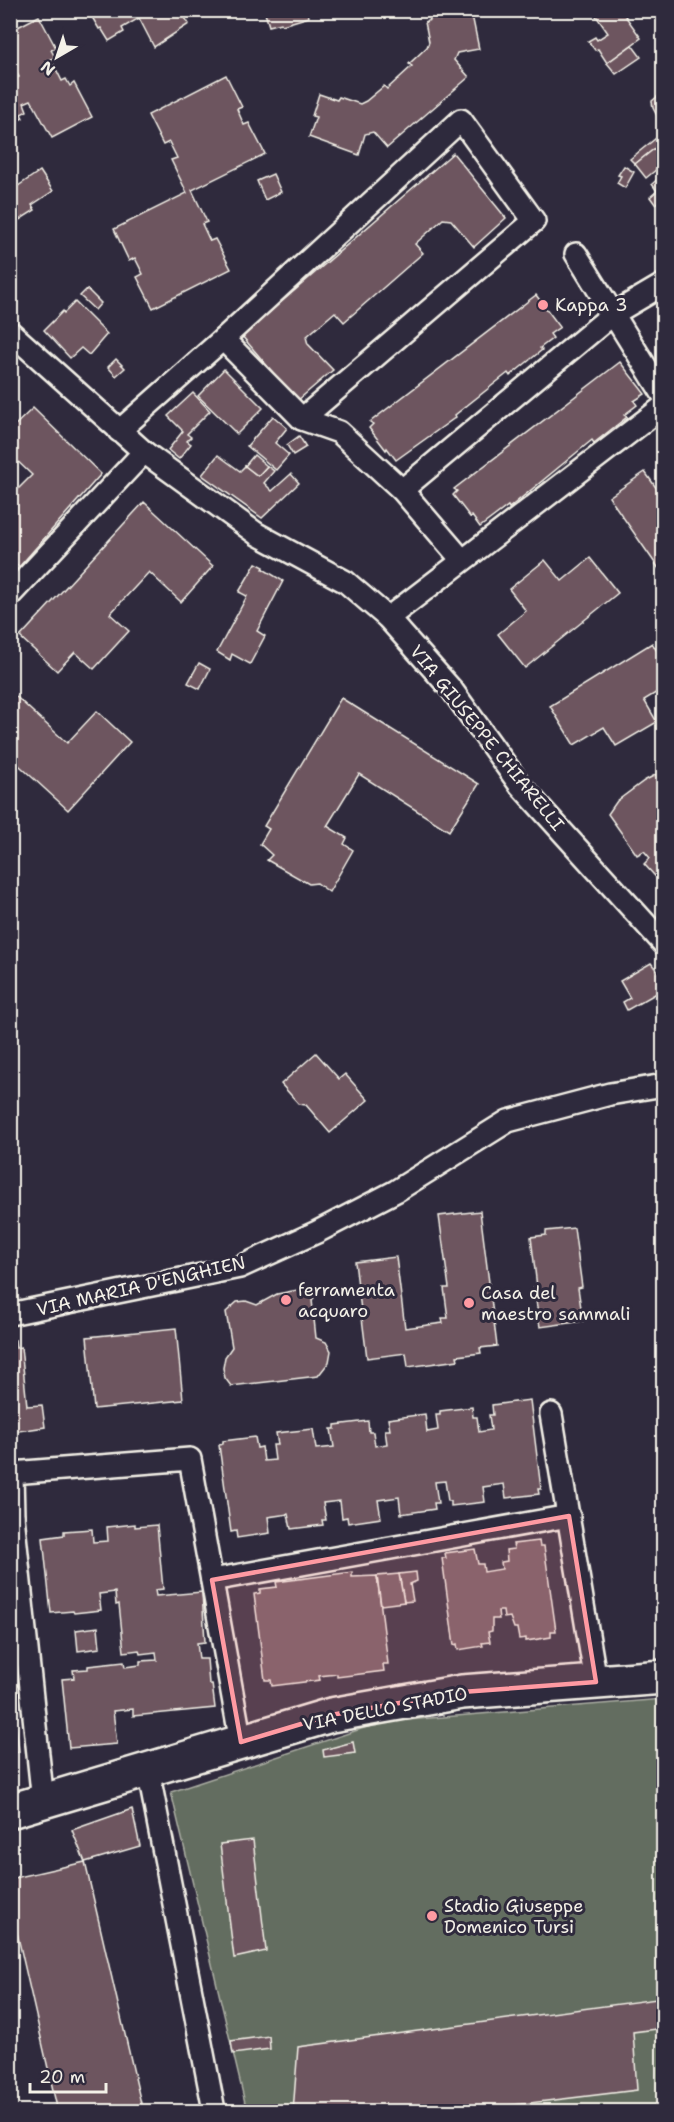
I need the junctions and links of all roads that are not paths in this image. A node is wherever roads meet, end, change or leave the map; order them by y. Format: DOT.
graph roads {
  1 [pos="576,254"];
  2 [pos="663,284"];
  3 [pos="613,315"];
  4 [pos="223,339"];
  5 [pos="14,343"];
  6 [pos="663,396"];
  7 [pos="663,406"];
  8 [pos="302,419"];
  9 [pos="119,431"];
  10 [pos="144,452"];
  11 [pos="402,490"];
  12 [pos="462,560"];
  13 [pos="10,595"];
  14 [pos="388,618"];
  15 [pos="663,944"];
  16 [pos="663,1085"];
  17 [pos="10,1314"];
  18 [pos="551,1414"];
  19 [pos="12,1516"];
  20 [pos="569,1516"];
  21 [pos="212,1580"];
  22 [pos="663,1677"];
  23 [pos="596,1682"];
  24 [pos="241,1742"];
  25 [pos="148,1770"];
  26 [pos="43,1802"];
  27 [pos="10,1811"];
  28 [pos="213,2105"];
  1 -- 3 [label="street"];
  2 -- 3 [label="street"];
  3 -- 6 [label="street"];
  3 -- 11 [label="street"];
  4 -- 8 [label="street"];
  4 -- 8 [label="street"];
  4 -- 9 [label="street"];
  5 -- 9 [label="street, VIA GIUSEPPE CHIARELLI"];
  7 -- 12 [label="street"];
  8 -- 11 [label="street"];
  9 -- 10 [label="street, VIA GIUSEPPE CHIARELLI"];
  10 -- 13 [label="street"];
  10 -- 14 [label="street, VIA GIUSEPPE CHIARELLI"];
  11 -- 12 [label="street"];
  12 -- 14 [label="street"];
  14 -- 15 [label="street, VIA GIUSEPPE CHIARELLI"];
  16 -- 17 [label="street, VIA MARIA D'ENGHIEN"];
  18 -- 20 [label="street"];
  19 -- 21 [label="street"];
  19 -- 26 [label="street"];
  20 -- 21 [label="street"];
  20 -- 23 [label="street"];
  21 -- 24 [label="street"];
  22 -- 23 [label="main road, VIA DELLO STADIO"];
  23 -- 24 [label="main road, VIA DELLO STADIO"];
  24 -- 25 [label="main road, VIA DELLO STADIO"];
  25 -- 26 [label="main road, VIA DELLO STADIO"];
  25 -- 28 [label="street"];
  26 -- 27 [label="main road, VIA DELLO STADIO"];
}
